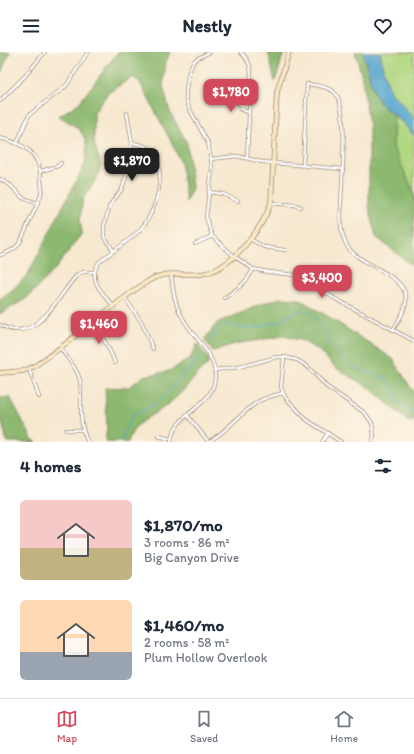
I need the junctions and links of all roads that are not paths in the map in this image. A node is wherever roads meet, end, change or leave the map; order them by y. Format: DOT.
graph roads {
  1 [pos="45,52"];
  2 [pos="88,52"];
  3 [pos="210,52"];
  4 [pos="240,52"];
  5 [pos="289,52"];
  6 [pos="225,94"];
  7 [pos="0,101"];
  8 [pos="249,112"];
  9 [pos="128,113"];
  10 [pos="0,138"];
  11 [pos="17,143"];
  12 [pos="132,143"];
  13 [pos="246,158"];
  14 [pos="212,159"];
  15 [pos="61,163"];
  16 [pos="273,163"];
  17 [pos="303,165"];
  18 [pos="343,169"];
  19 [pos="41,171"];
  20 [pos="0,179"];
  21 [pos="209,192"];
  22 [pos="238,201"];
  23 [pos="37,203"];
  24 [pos="271,203"];
  25 [pos="301,208"];
  26 [pos="212,236"];
  27 [pos="250,239"];
  28 [pos="195,244"];
  29 [pos="113,250"];
  30 [pos="285,250"];
  31 [pos="0,255"];
  32 [pos="234,256"];
  33 [pos="253,269"];
  34 [pos="94,272"];
  35 [pos="171,273"];
  36 [pos="125,297"];
  37 [pos="224,298"];
  38 [pos="113,306"];
  39 [pos="92,323"];
  40 [pos="0,326"];
  41 [pos="393,330"];
  42 [pos="414,341"];
  43 [pos="60,347"];
  44 [pos="153,349"];
  45 [pos="284,357"];
  46 [pos="115,363"];
  47 [pos="29,369"];
  48 [pos="215,370"];
  49 [pos="0,373"];
  50 [pos="283,393"];
  51 [pos="39,397"];
  52 [pos="187,415"];
  53 [pos="66,430"];
  54 [pos="82,430"];
  55 [pos="328,433"];
  56 [pos="158,436"];
  57 [pos="171,440"];
  58 [pos="88,442"];
  59 [pos="208,442"];
  60 [pos="322,442"];
  61 [pos="341,442"];
  62 [pos="372,442"];
  1 -- 7 [label="street"];
  2 -- 11 [label="street"];
  3 -- 14 [label="street"];
  4 -- 8 [label="street"];
  5 -- 16 [label="street"];
  6 -- 8 [label="street"];
  8 -- 13 [label="street"];
  9 -- 12 [label="street"];
  10 -- 11 [label="street"];
  11 -- 19 [label="street"];
  12 -- 29 [label="street"];
  12 -- 29 [label="street"];
  13 -- 14 [label="street"];
  13 -- 16 [label="street"];
  14 -- 21 [label="street"];
  15 -- 19 [label="street"];
  16 -- 17 [label="street"];
  16 -- 24 [label="street"];
  17 -- 18 [label="street"];
  17 -- 18 [label="street"];
  18 -- 41 [label="street"];
  19 -- 23 [label="street"];
  20 -- 23 [label="street"];
  21 -- 22 [label="street"];
  21 -- 26 [label="street"];
  23 -- 31 [label="street"];
  24 -- 25 [label="street"];
  24 -- 27 [label="street"];
  26 -- 28 [label="street"];
  26 -- 32 [label="street"];
  27 -- 30 [label="street"];
  27 -- 32 [label="street"];
  29 -- 34 [label="street"];
  32 -- 33 [label="street"];
  32 -- 35 [label="street"];
  33 -- 37 [label="street"];
  33 -- 41 [label="street"];
  34 -- 38 [label="street"];
  34 -- 40 [label="street"];
  35 -- 36 [label="street"];
  35 -- 48 [label="street"];
  36 -- 38 [label="street"];
  36 -- 44 [label="street"];
  38 -- 39 [label="street"];
  39 -- 43 [label="street"];
  39 -- 46 [label="street"];
  41 -- 42 [label="street"];
  43 -- 47 [label="street"];
  43 -- 54 [label="street"];
  45 -- 48 [label="street"];
  45 -- 50 [label="street"];
  45 -- 62 [label="street"];
  47 -- 49 [label="street"];
  47 -- 51 [label="street"];
  48 -- 52 [label="street"];
  50 -- 55 [label="street"];
  50 -- 59 [label="street"];
  52 -- 57 [label="street"];
  52 -- 59 [label="street"];
  53 -- 54 [label="street"];
  54 -- 58 [label="street"];
  55 -- 60 [label="street"];
  55 -- 61 [label="street"];
  56 -- 57 [label="street"];
}
